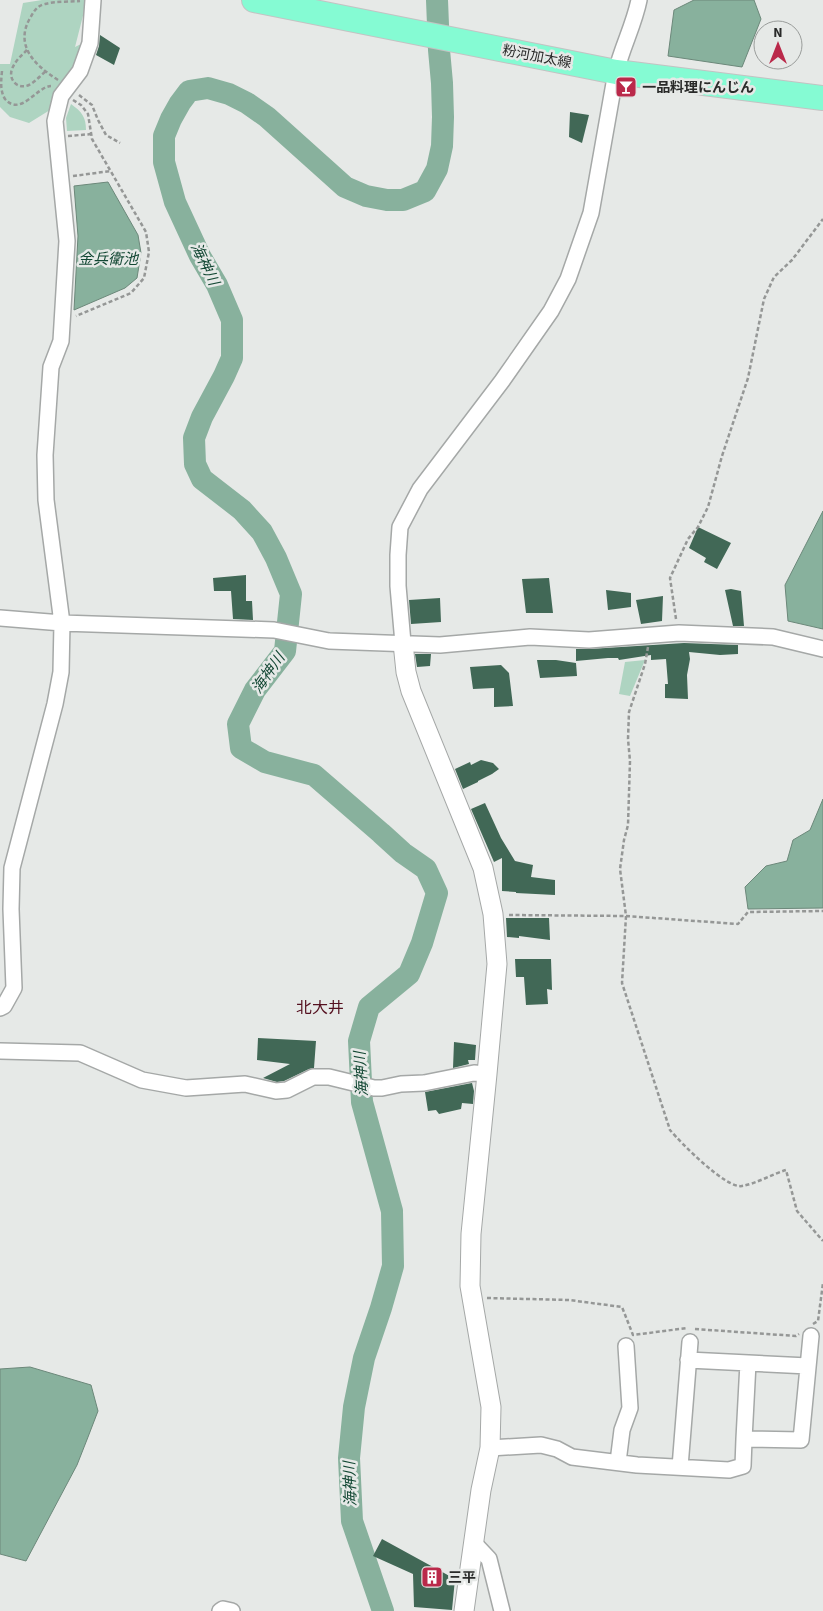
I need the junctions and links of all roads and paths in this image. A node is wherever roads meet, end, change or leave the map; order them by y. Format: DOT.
graph roads {
  1 [pos="83,0"];
  2 [pos="93,0"];
  3 [pos="257,0"];
  4 [pos="639,0"];
  5 [pos="27,50"];
  6 [pos="2,71"];
  7 [pos="45,72"];
  8 [pos="616,72"];
  9 [pos="63,83"];
  10 [pos="52,86"];
  11 [pos="76,92"];
  12 [pos="823,98"];
  13 [pos="71,99"];
  14 [pos="92,134"];
  15 [pos="64,137"];
  16 [pos="120,143"];
  17 [pos="111,171"];
  18 [pos="61,178"];
  19 [pos="823,219"];
  20 [pos="63,321"];
  21 [pos="0,618"];
  22 [pos="62,623"];
  23 [pos="678,633"];
  24 [pos="650,636"];
  25 [pos="403,643"];
  26 [pos="823,649"];
  27 [pos="823,911"];
  28 [pos="493,914"];
  29 [pos="626,916"];
  30 [pos="0,1008"];
  31 [pos="0,1051"];
  32 [pos="488,1074"];
  33 [pos="823,1241"];
  34 [pos="823,1284"];
  35 [pos="472,1298"];
  36 [pos="808,1331"];
  37 [pos="690,1342"];
  38 [pos="626,1346"];
  39 [pos="688,1360"];
  40 [pos="748,1364"];
  41 [pos="808,1366"];
  42 [pos="744,1439"];
  43 [pos="490,1448"];
  44 [pos="618,1462"];
  45 [pos="680,1467"];
  46 [pos="473,1542"];
  47 [pos="220,1611"];
  48 [pos="232,1611"];
  49 [pos="464,1611"];
  50 [pos="502,1611"];
  1 -- 5 [label="path"];
  2 -- 18 [label="street"];
  3 -- 8 [label="main road, 粉河加太線"];
  4 -- 8 [label="street"];
  5 -- 7 [label="path"];
  5 -- 7 [label="path"];
  6 -- 10 [label="path"];
  7 -- 9 [label="path"];
  8 -- 12 [label="main road, 粉河加太線"];
  8 -- 25 [label="street"];
  11 -- 16 [label="path"];
  13 -- 14 [label="path"];
  14 -- 15 [label="path"];
  14 -- 17 [label="path"];
  17 -- 18 [label="path"];
  17 -- 20 [label="path"];
  18 -- 20 [label="street"];
  19 -- 23 [label="path"];
  20 -- 22 [label="street"];
  21 -- 22 [label="street"];
  22 -- 25 [label="street"];
  22 -- 30 [label="street"];
  23 -- 24 [label="street"];
  23 -- 26 [label="street"];
  24 -- 25 [label="street"];
  24 -- 29 [label="path"];
  25 -- 28 [label="street"];
  27 -- 29 [label="path"];
  28 -- 29 [label="path"];
  28 -- 32 [label="street"];
  29 -- 33 [label="path"];
  31 -- 32 [label="street"];
  32 -- 35 [label="street"];
  34 -- 36 [label="path"];
  35 -- 36 [label="path"];
  35 -- 43 [label="street"];
  36 -- 41 [label="street"];
  37 -- 39 [label="street"];
  38 -- 44 [label="street"];
  39 -- 40 [label="street"];
  39 -- 45 [label="street"];
  40 -- 41 [label="street"];
  40 -- 42 [label="street"];
  41 -- 42 [label="street"];
  42 -- 45 [label="street"];
  43 -- 44 [label="street"];
  43 -- 46 [label="street"];
  44 -- 45 [label="street"];
  46 -- 49 [label="street"];
  46 -- 50 [label="street"];
  47 -- 48 [label="street"];
}
